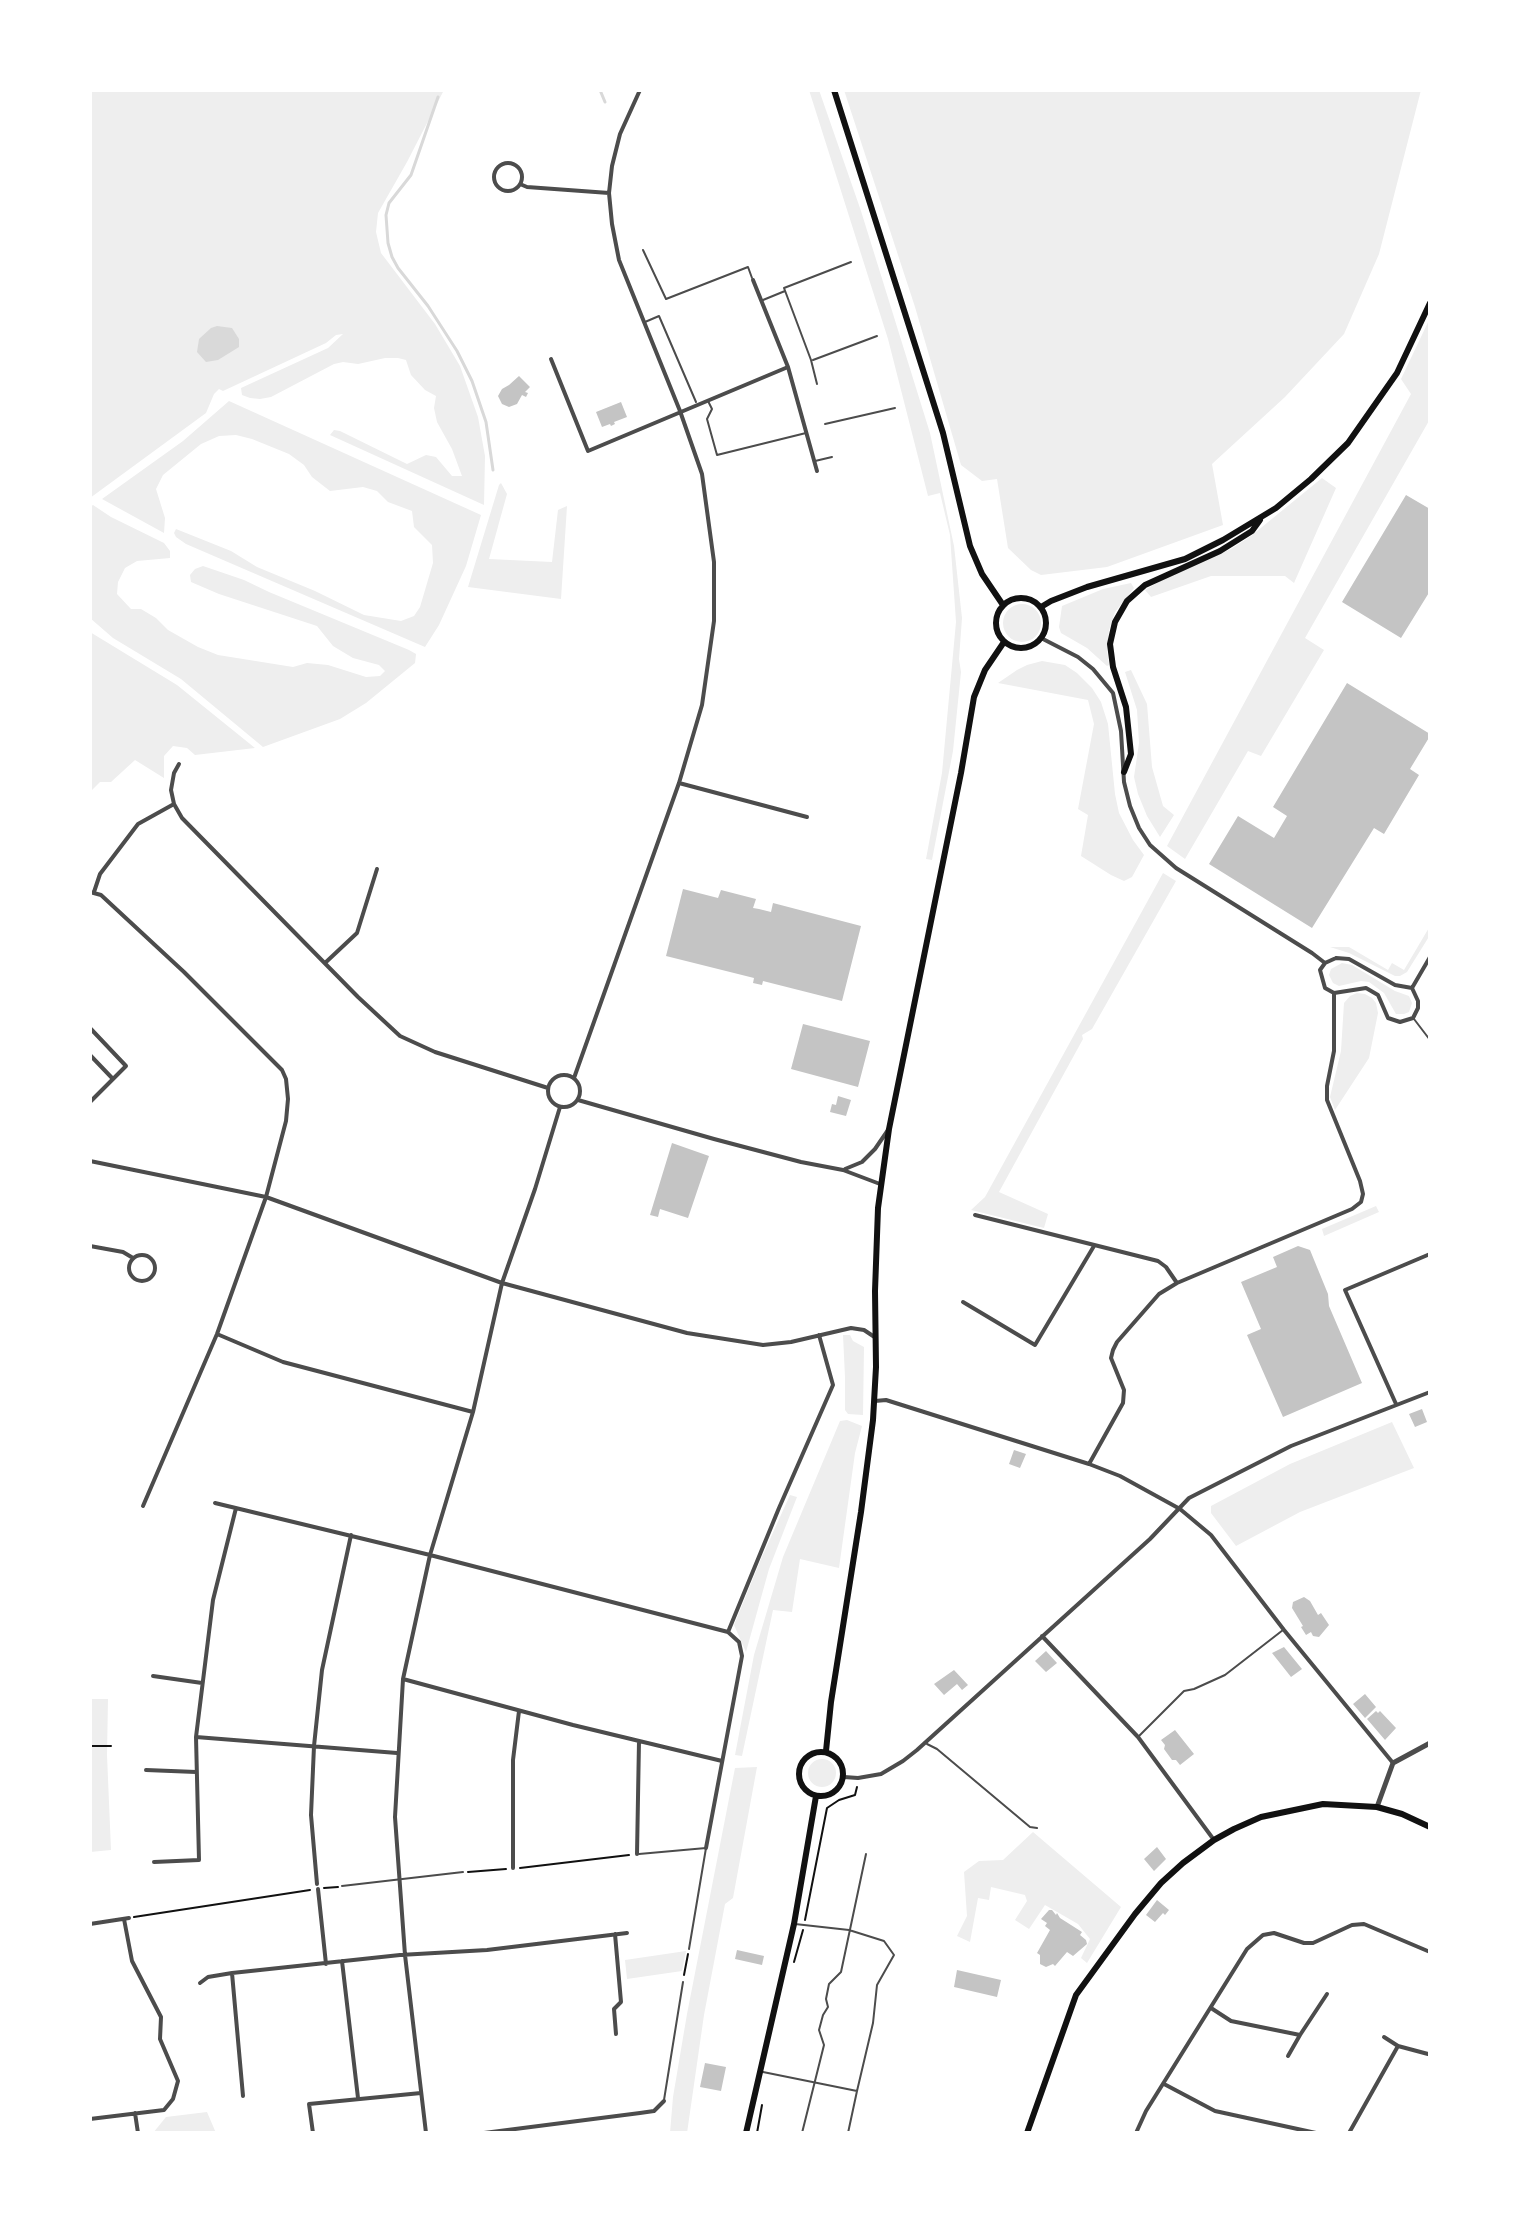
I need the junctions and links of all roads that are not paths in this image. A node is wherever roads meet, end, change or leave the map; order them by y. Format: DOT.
graph roads {
  1 [pos="640,90"];
  2 [pos="834,90"];
  3 [pos="520,184"];
  4 [pos="609,193"];
  5 [pos="643,250"];
  6 [pos="851,262"];
  7 [pos="753,280"];
  8 [pos="785,291"];
  9 [pos="762,301"];
  10 [pos="1430,303"];
  11 [pos="644,322"];
  12 [pos="877,336"];
  13 [pos="551,359"];
  14 [pos="811,360"];
  15 [pos="788,367"];
  16 [pos="817,384"];
  17 [pos="708,400"];
  18 [pos="697,404"];
  19 [pos="895,408"];
  20 [pos="680,411"];
  21 [pos="825,424"];
  22 [pos="806,433"];
  23 [pos="832,457"];
  24 [pos="814,461"];
  25 [pos="817,471"];
  26 [pos="1262,518"];
  27 [pos="1003,605"];
  28 [pos="1041,607"];
  29 [pos="1041,638"];
  30 [pos="1004,642"];
  31 [pos="179,764"];
  32 [pos="1124,772"];
  33 [pos="679,783"];
  34 [pos="174,804"];
  35 [pos="807,817"];
  36 [pos="377,869"];
  37 [pos="92,892"];
  38 [pos="1430,957"];
  39 [pos="325,963"];
  40 [pos="1325,963"];
  41 [pos="1412,988"];
  42 [pos="1334,993"];
  43 [pos="1413,1018"];
  44 [pos="90,1028"];
  45 [pos="1430,1040"];
  46 [pos="90,1055"];
  47 [pos="574,1078"];
  48 [pos="113,1079"];
  49 [pos="548,1088"];
  50 [pos="578,1100"];
  51 [pos="90,1102"];
  52 [pos="560,1107"];
  53 [pos="889,1129"];
  54 [pos="90,1161"];
  55 [pos="843,1170"];
  56 [pos="880,1184"];
  57 [pos="266,1197"];
  58 [pos="975,1215"];
  59 [pos="90,1246"];
  60 [pos="1094,1246"];
  61 [pos="1430,1254"];
  62 [pos="133,1258"];
  63 [pos="502,1283"];
  64 [pos="1177,1283"];
  65 [pos="963,1302"];
  66 [pos="217,1334"];
  67 [pos="819,1335"];
  68 [pos="876,1338"];
  69 [pos="1430,1392"];
  70 [pos="874,1402"];
  71 [pos="1396,1404"];
  72 [pos="473,1412"];
  73 [pos="1089,1464"];
  74 [pos="215,1503"];
  75 [pos="143,1506"];
  76 [pos="236,1508"];
  77 [pos="1180,1509"];
  78 [pos="351,1535"];
  79 [pos="430,1555"];
  80 [pos="1284,1630"];
  81 [pos="728,1632"];
  82 [pos="1042,1636"];
  83 [pos="153,1676"];
  84 [pos="403,1679"];
  85 [pos="202,1683"];
  86 [pos="519,1711"];
  87 [pos="196,1737"];
  88 [pos="1138,1737"];
  89 [pos="639,1741"];
  90 [pos="926,1743"];
  91 [pos="1430,1743"];
  92 [pos="314,1746"];
  93 [pos="826,1751"];
  94 [pos="397,1753"];
  95 [pos="722,1761"];
  96 [pos="1393,1763"];
  97 [pos="146,1770"];
  98 [pos="196,1772"];
  99 [pos="844,1777"];
  100 [pos="816,1796"];
  101 [pos="1377,1807"];
  102 [pos="1430,1827"];
  103 [pos="1037,1828"];
  104 [pos="1214,1840"];
  105 [pos="706,1848"];
  106 [pos="637,1854"];
  107 [pos="866,1854"];
  108 [pos="154,1862"];
  109 [pos="513,1868"];
  110 [pos="463,1872"];
  111 [pos="399,1879"];
  112 [pos="342,1886"];
  113 [pos="90,1924"];
  114 [pos="794,1924"];
  115 [pos="849,1930"];
  116 [pos="627,1933"];
  117 [pos="615,1934"];
  118 [pos="689,1949"];
  119 [pos="1430,1952"];
  120 [pos="405,1955"];
  121 [pos="342,1961"];
  122 [pos="326,1964"];
  123 [pos="232,1973"];
  124 [pos="683,1982"];
  125 [pos="200,1983"];
  126 [pos="1327,1994"];
  127 [pos="1211,2008"];
  128 [pos="616,2034"];
  129 [pos="1300,2035"];
  130 [pos="1384,2037"];
  131 [pos="1398,2046"];
  132 [pos="1428,2054"];
  133 [pos="1288,2056"];
  134 [pos="760,2071"];
  135 [pos="814,2082"];
  136 [pos="1164,2084"];
  137 [pos="857,2091"];
  138 [pos="421,2093"];
  139 [pos="243,2096"];
  140 [pos="358,2098"];
  141 [pos="664,2101"];
  142 [pos="135,2113"];
  143 [pos="90,2119"];
  144 [pos="138,2133"];
  145 [pos="313,2133"];
  146 [pos="426,2133"];
  147 [pos="484,2133"];
  148 [pos="746,2133"];
  149 [pos="802,2133"];
  150 [pos="848,2133"];
  151 [pos="1027,2133"];
  152 [pos="1136,2133"];
  153 [pos="1316,2133"];
  154 [pos="1349,2133"];
  1 -- 4 [label="street"];
  2 -- 27 [label="main road"];
  3 -- 3 [label="street"];
  3 -- 4 [label="street"];
  4 -- 11 [label="street"];
  5 -- 7 [label="lane"];
  6 -- 8 [label="lane"];
  7 -- 9 [label="street"];
  8 -- 9 [label="lane"];
  8 -- 14 [label="lane"];
  9 -- 15 [label="street"];
  10 -- 26 [label="main road"];
  11 -- 18 [label="lane"];
  11 -- 20 [label="street"];
  12 -- 14 [label="lane"];
  13 -- 20 [label="street"];
  14 -- 16 [label="lane"];
  15 -- 17 [label="street"];
  15 -- 22 [label="street"];
  17 -- 18 [label="street"];
  17 -- 22 [label="lane"];
  18 -- 20 [label="street"];
  19 -- 21 [label="lane"];
  20 -- 33 [label="street"];
  22 -- 24 [label="street"];
  23 -- 24 [label="lane"];
  24 -- 25 [label="street"];
  26 -- 28 [label="main road"];
  26 -- 32 [label="main road"];
  27 -- 28 [label="main road"];
  27 -- 30 [label="main road"];
  28 -- 29 [label="main road"];
  29 -- 30 [label="main road"];
  29 -- 32 [label="street"];
  30 -- 53 [label="main road"];
  31 -- 34 [label="street"];
  32 -- 40 [label="street"];
  33 -- 35 [label="street"];
  33 -- 47 [label="street"];
  34 -- 37 [label="street"];
  34 -- 39 [label="street"];
  36 -- 39 [label="street"];
  37 -- 57 [label="street"];
  38 -- 41 [label="street"];
  39 -- 49 [label="street"];
  40 -- 41 [label="street"];
  40 -- 42 [label="street"];
  41 -- 43 [label="street"];
  42 -- 43 [label="street"];
  42 -- 64 [label="street"];
  43 -- 45 [label="lane"];
  44 -- 48 [label="street"];
  46 -- 48 [label="street"];
  47 -- 49 [label="street"];
  47 -- 50 [label="street"];
  48 -- 51 [label="street"];
  49 -- 52 [label="street"];
  50 -- 52 [label="street"];
  50 -- 55 [label="street"];
  52 -- 63 [label="street"];
  53 -- 55 [label="street"];
  53 -- 56 [label="main road"];
  54 -- 57 [label="street"];
  55 -- 56 [label="street"];
  56 -- 68 [label="main road"];
  57 -- 63 [label="street"];
  57 -- 66 [label="street"];
  58 -- 60 [label="street"];
  59 -- 62 [label="street"];
  60 -- 64 [label="street"];
  60 -- 65 [label="street"];
  61 -- 71 [label="street"];
  62 -- 62 [label="street"];
  63 -- 67 [label="street"];
  63 -- 72 [label="street"];
  64 -- 73 [label="street"];
  66 -- 72 [label="street"];
  66 -- 75 [label="street"];
  67 -- 68 [label="street"];
  67 -- 81 [label="street"];
  68 -- 70 [label="main road"];
  69 -- 71 [label="street"];
  70 -- 73 [label="street"];
  70 -- 93 [label="main road"];
  71 -- 77 [label="street"];
  72 -- 79 [label="street"];
  73 -- 77 [label="street"];
  74 -- 76 [label="street"];
  76 -- 78 [label="street"];
  76 -- 85 [label="street"];
  77 -- 80 [label="street"];
  77 -- 82 [label="street"];
  78 -- 79 [label="street"];
  78 -- 92 [label="street"];
  79 -- 81 [label="street"];
  79 -- 84 [label="street"];
  80 -- 88 [label="lane"];
  80 -- 96 [label="street"];
  81 -- 95 [label="street"];
  82 -- 88 [label="street"];
  82 -- 90 [label="street"];
  83 -- 85 [label="street"];
  84 -- 86 [label="street"];
  84 -- 94 [label="street"];
  85 -- 87 [label="street"];
  86 -- 89 [label="street"];
  86 -- 109 [label="street"];
  87 -- 92 [label="street"];
  87 -- 98 [label="street"];
  88 -- 104 [label="street"];
  89 -- 95 [label="street"];
  89 -- 106 [label="street"];
  90 -- 99 [label="street"];
  90 -- 103 [label="lane"];
  91 -- 96 [label="street"];
  92 -- 94 [label="street"];
  92 -- 122 [label="street"];
  93 -- 99 [label="main road"];
  93 -- 100 [label="main road"];
  94 -- 111 [label="street"];
  95 -- 105 [label="street"];
  96 -- 101 [label="street"];
  97 -- 98 [label="street"];
  98 -- 108 [label="street"];
  99 -- 100 [label="main road"];
  100 -- 114 [label="main road"];
  101 -- 102 [label="main road"];
  101 -- 104 [label="main road"];
  104 -- 151 [label="main road"];
  105 -- 106 [label="lane"];
  105 -- 118 [label="lane"];
  107 -- 115 [label="lane"];
  110 -- 111 [label="lane"];
  111 -- 112 [label="lane"];
  111 -- 120 [label="street"];
  113 -- 142 [label="street"];
  114 -- 115 [label="lane"];
  114 -- 134 [label="main road"];
  115 -- 135 [label="lane"];
  115 -- 137 [label="lane"];
  116 -- 117 [label="street"];
  117 -- 120 [label="street"];
  117 -- 128 [label="street"];
  119 -- 127 [label="street"];
  120 -- 121 [label="street"];
  120 -- 138 [label="street"];
  121 -- 122 [label="street"];
  121 -- 140 [label="street"];
  122 -- 123 [label="street"];
  123 -- 125 [label="street"];
  123 -- 139 [label="street"];
  124 -- 141 [label="lane"];
  126 -- 129 [label="street"];
  127 -- 129 [label="street"];
  127 -- 136 [label="street"];
  129 -- 133 [label="street"];
  130 -- 131 [label="street"];
  131 -- 132 [label="street"];
  131 -- 154 [label="street"];
  134 -- 135 [label="lane"];
  134 -- 148 [label="main road"];
  135 -- 137 [label="lane"];
  135 -- 149 [label="lane"];
  136 -- 152 [label="street"];
  136 -- 153 [label="street"];
  137 -- 150 [label="lane"];
  138 -- 140 [label="street"];
  138 -- 146 [label="street"];
  140 -- 145 [label="street"];
  141 -- 147 [label="street"];
  142 -- 143 [label="street"];
  142 -- 144 [label="street"];
}
